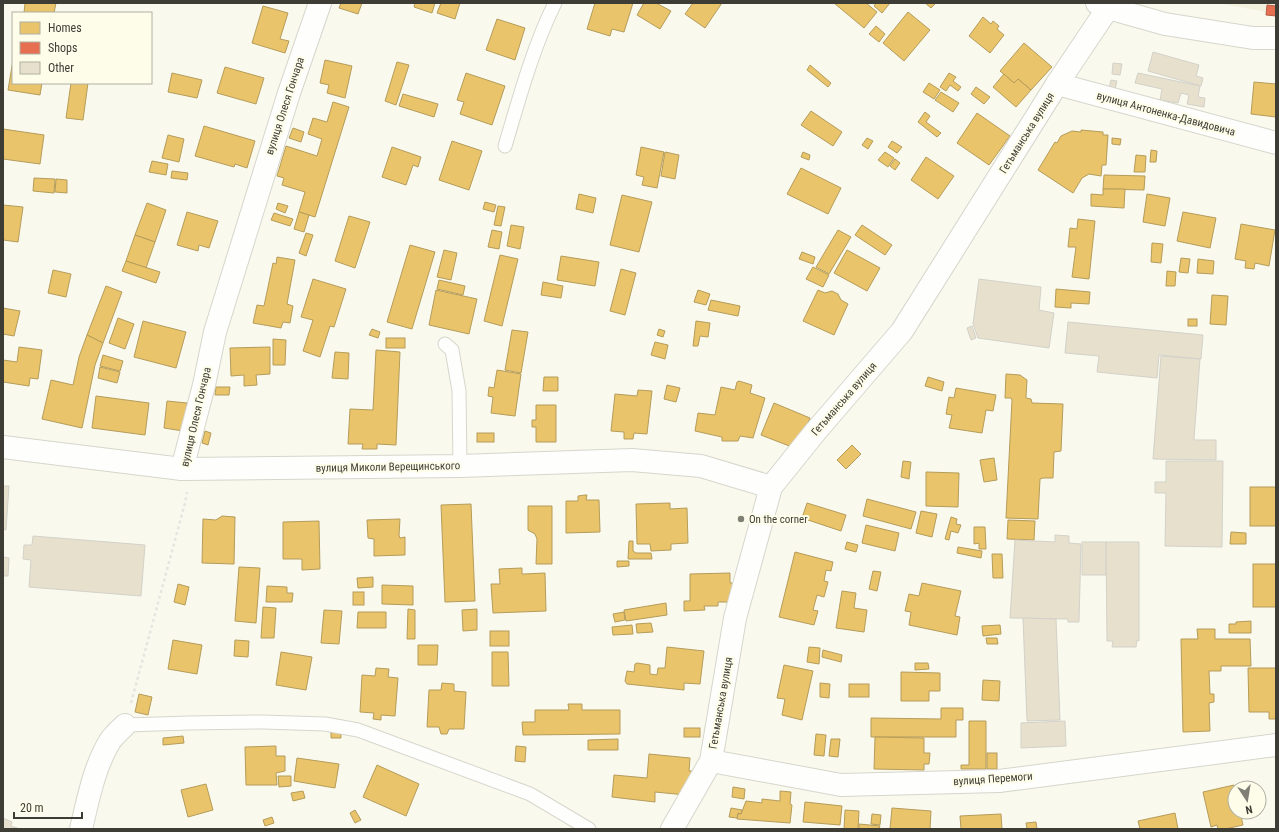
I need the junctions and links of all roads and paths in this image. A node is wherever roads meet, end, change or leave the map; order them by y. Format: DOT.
graph roads {
  1 [pos="320,3"];
  2 [pos="555,3"];
  3 [pos="1105,5"];
  4 [pos="1276,38"];
  5 [pos="1057,84"];
  6 [pos="1276,143"];
  7 [pos="505,146"];
  8 [pos="445,344"];
  9 [pos="3,446"];
  10 [pos="460,466"];
  11 [pos="182,469"];
  12 [pos="772,487"];
  13 [pos="125,725"];
  14 [pos="1276,745"];
  15 [pos="711,761"];
  16 [pos="82,829"];
  17 [pos="589,829"];
  18 [pos="672,829"];
  1 -- 11 [label="street, вулиця Олеся Гончара"];
  2 -- 7 [label="lane"];
  3 -- 4 [label="street"];
  3 -- 5 [label="street, Гетьманська вулиця"];
  5 -- 6 [label="street, вулиця Антоненка-Давидовича"];
  5 -- 12 [label="street, Гетьманська вулиця"];
  8 -- 10 [label="lane"];
  9 -- 11 [label="street, вулиця Миколи Верещинського"];
  10 -- 11 [label="street, вулиця Миколи Верещинського"];
  10 -- 12 [label="street, вулиця Миколи Верещинського"];
  11 -- 13 [label="path, вулиця Олеся Гончара"];
  12 -- 15 [label="street, Гетьманська вулиця"];
  13 -- 16 [label="street"];
  13 -- 17 [label="lane"];
  14 -- 15 [label="street, вулиця Перемоги"];
  15 -- 18 [label="street, Гетьманська вулиця"];
}
